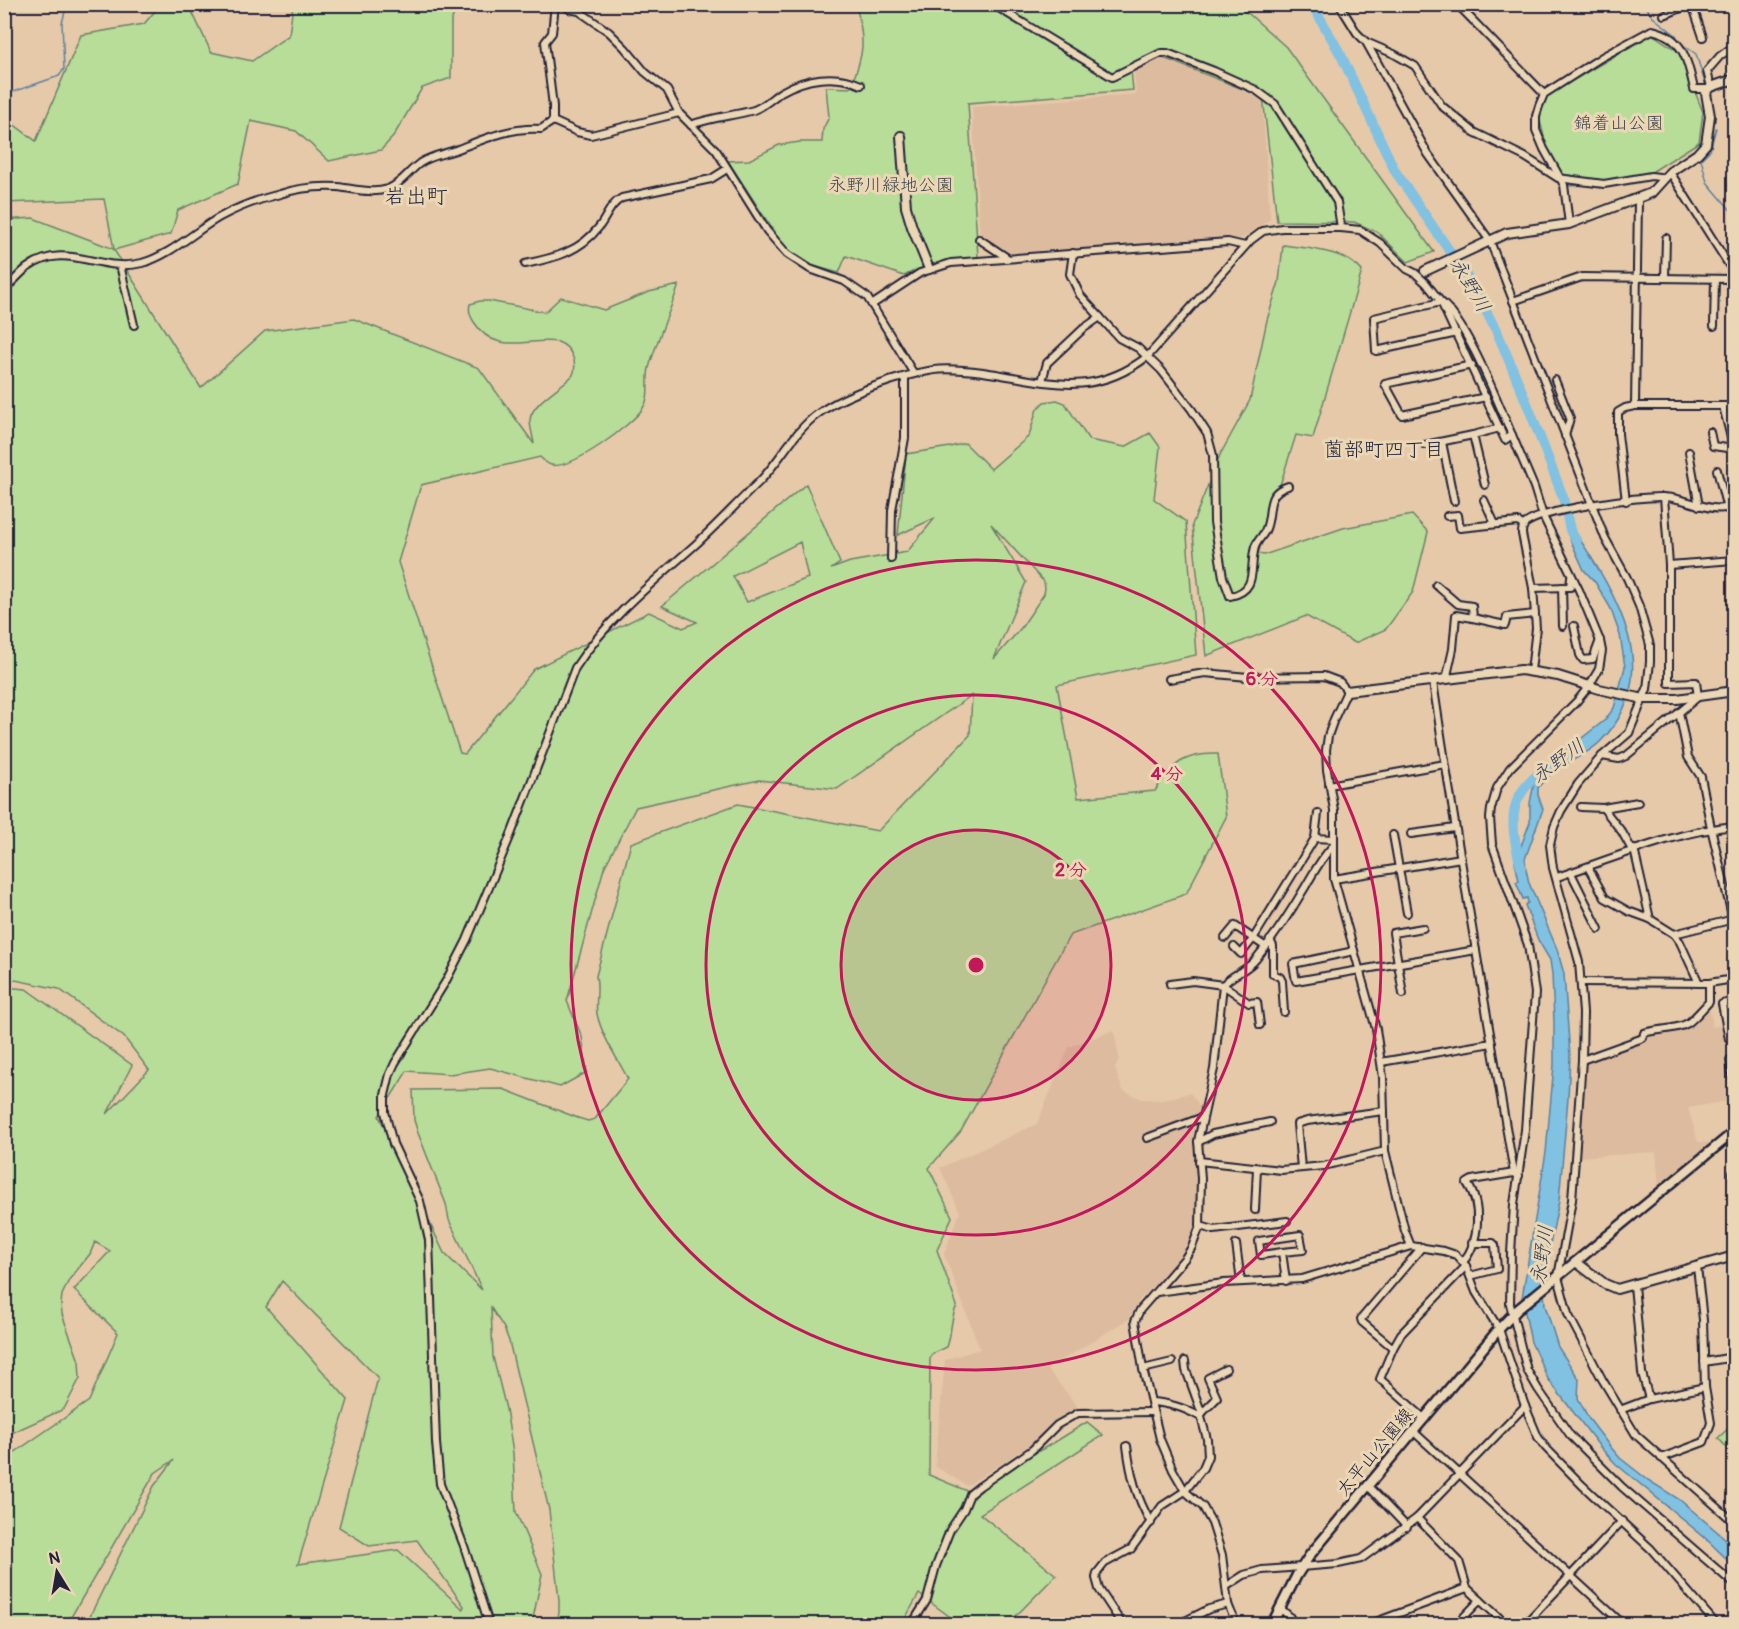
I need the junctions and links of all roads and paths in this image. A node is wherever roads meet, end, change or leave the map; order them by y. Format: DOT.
graph roads {
  1 [pos="555,4"];
  2 [pos="563,4"];
  3 [pos="992,4"];
  4 [pos="1339,4"];
  5 [pos="1457,4"];
  6 [pos="1692,4"];
  7 [pos="1664,15"];
  8 [pos="1703,37"];
  9 [pos="1366,42"];
  10 [pos="1734,46"];
  11 [pos="1734,79"];
  12 [pos="861,86"];
  13 [pos="1709,88"];
  14 [pos="1544,94"];
  15 [pos="679,113"];
  16 [pos="553,121"];
  17 [pos="691,125"];
  18 [pos="901,136"];
  19 [pos="727,169"];
  20 [pos="1670,172"];
  21 [pos="1561,178"];
  22 [pos="1663,180"];
  23 [pos="1638,200"];
  24 [pos="1569,224"];
  25 [pos="1341,228"];
  26 [pos="980,238"];
  27 [pos="1666,238"];
  28 [pos="1487,243"];
  29 [pos="1245,246"];
  30 [pos="1073,253"];
  31 [pos="1006,257"];
  32 [pos="525,264"];
  33 [pos="120,265"];
  34 [pos="929,269"];
  35 [pos="1425,271"];
  36 [pos="1415,273"];
  37 [pos="1734,273"];
  38 [pos="1635,278"];
  39 [pos="1665,278"];
  40 [pos="1715,279"];
  41 [pos="1734,279"];
  42 [pos="4,291"];
  43 [pos="1513,301"];
  44 [pos="1442,302"];
  45 [pos="873,304"];
  46 [pos="1100,317"];
  47 [pos="134,325"];
  48 [pos="1714,326"];
  49 [pos="1457,333"];
  50 [pos="1148,356"];
  51 [pos="1472,365"];
  52 [pos="914,374"];
  53 [pos="905,377"];
  54 [pos="1555,380"];
  55 [pos="1042,381"];
  56 [pos="1486,396"];
  57 [pos="1635,406"];
  58 [pos="1723,406"];
  59 [pos="1734,406"];
  60 [pos="1500,428"];
  61 [pos="1710,432"];
  62 [pos="1473,435"];
  63 [pos="1512,435"];
  64 [pos="1565,437"];
  65 [pos="1442,441"];
  66 [pos="1425,445"];
  67 [pos="1734,449"];
  68 [pos="1689,452"];
  69 [pos="1718,470"];
  70 [pos="1485,484"];
  71 [pos="1288,486"];
  72 [pos="1664,497"];
  73 [pos="1484,500"];
  74 [pos="1454,501"];
  75 [pos="1626,501"];
  76 [pos="1589,505"];
  77 [pos="1699,506"];
  78 [pos="1734,506"];
  79 [pos="1727,508"];
  80 [pos="1547,515"];
  81 [pos="1447,516"];
  82 [pos="1495,524"];
  83 [pos="1524,526"];
  84 [pos="891,559"];
  85 [pos="1734,560"];
  86 [pos="1669,565"];
  87 [pos="1571,576"];
  88 [pos="1436,585"];
  89 [pos="1562,587"];
  90 [pos="1533,588"];
  91 [pos="1535,614"];
  92 [pos="1473,618"];
  93 [pos="1563,626"];
  94 [pos="1574,626"];
  95 [pos="1600,639"];
  96 [pos="1531,671"];
  97 [pos="1169,679"];
  98 [pos="1446,680"];
  99 [pos="1433,682"];
  100 [pos="1589,686"];
  101 [pos="1347,691"];
  102 [pos="1734,692"];
  103 [pos="1698,697"];
  104 [pos="1641,698"];
  105 [pos="1679,712"];
  106 [pos="1602,756"];
  107 [pos="1445,764"];
  108 [pos="1329,785"];
  109 [pos="1638,802"];
  110 [pos="1581,807"];
  111 [pos="1603,808"];
  112 [pos="1318,813"];
  113 [pos="1734,826"];
  114 [pos="1455,828"];
  115 [pos="1711,828"];
  116 [pos="1411,834"];
  117 [pos="1393,835"];
  118 [pos="1315,838"];
  119 [pos="1334,838"];
  120 [pos="1333,846"];
  121 [pos="1633,850"];
  122 [pos="1461,858"];
  123 [pos="1588,867"];
  124 [pos="1399,868"];
  125 [pos="1571,873"];
  126 [pos="1557,877"];
  127 [pos="1334,879"];
  128 [pos="1407,913"];
  129 [pos="1650,919"];
  130 [pos="1734,921"];
  131 [pos="1423,928"];
  132 [pos="1599,929"];
  133 [pos="1674,934"];
  134 [pos="1225,938"];
  135 [pos="1254,939"];
  136 [pos="1270,940"];
  137 [pos="1234,947"];
  138 [pos="1266,947"];
  139 [pos="1476,950"];
  140 [pos="1354,951"];
  141 [pos="1398,963"];
  142 [pos="1359,970"];
  143 [pos="1734,979"];
  144 [pos="1581,982"];
  145 [pos="1699,983"];
  146 [pos="1709,983"];
  147 [pos="1170,984"];
  148 [pos="1223,985"];
  149 [pos="1402,994"];
  150 [pos="1734,1001"];
  151 [pos="1284,1012"];
  152 [pos="1260,1025"];
  153 [pos="1734,1038"];
  154 [pos="1492,1043"];
  155 [pos="1582,1060"];
  156 [pos="1731,1060"];
  157 [pos="1381,1062"];
  158 [pos="1734,1087"];
  159 [pos="1384,1111"];
  160 [pos="1203,1117"];
  161 [pos="1270,1122"];
  162 [pos="1734,1132"];
  163 [pos="1147,1138"];
  164 [pos="1198,1142"];
  165 [pos="1385,1151"];
  166 [pos="1199,1161"];
  167 [pos="1257,1168"];
  168 [pos="1301,1168"];
  169 [pos="1733,1173"];
  170 [pos="1517,1174"];
  171 [pos="1734,1187"];
  172 [pos="1255,1210"];
  173 [pos="1287,1221"];
  174 [pos="1200,1226"];
  175 [pos="1472,1243"];
  176 [pos="1236,1244"];
  177 [pos="1411,1246"];
  178 [pos="1422,1247"];
  179 [pos="1282,1252"];
  180 [pos="1734,1256"];
  181 [pos="1576,1262"];
  182 [pos="1464,1264"];
  183 [pos="1697,1267"];
  184 [pos="1470,1276"];
  185 [pos="1556,1279"];
  186 [pos="1286,1281"];
  187 [pos="1241,1282"];
  188 [pos="1634,1285"];
  189 [pos="1157,1292"];
  190 [pos="1515,1312"];
  191 [pos="1499,1329"];
  192 [pos="1393,1348"];
  193 [pos="1734,1357"];
  194 [pos="1185,1361"];
  195 [pos="1172,1362"];
  196 [pos="1704,1362"];
  197 [pos="1143,1369"];
  198 [pos="1226,1369"];
  199 [pos="1705,1387"];
  200 [pos="1649,1399"];
  201 [pos="1151,1402"];
  202 [pos="1525,1406"];
  203 [pos="1620,1410"];
  204 [pos="1153,1412"];
  205 [pos="1201,1415"];
  206 [pos="1425,1419"];
  207 [pos="1414,1432"];
  208 [pos="1127,1446"];
  209 [pos="1661,1458"];
  210 [pos="1460,1473"];
  211 [pos="1368,1486"];
  212 [pos="1185,1491"];
  213 [pos="1418,1518"];
  214 [pos="1622,1521"];
  215 [pos="1734,1522"];
  216 [pos="1151,1523"];
  217 [pos="1407,1527"];
  218 [pos="1303,1566"];
  219 [pos="1570,1576"];
  220 [pos="1734,1584"];
  221 [pos="1227,1586"];
  222 [pos="1467,1588"];
  223 [pos="1480,1600"];
  224 [pos="1228,1604"];
  225 [pos="1280,1608"];
  226 [pos="489,1624"];
  227 [pos="912,1624"];
  228 [pos="1122,1624"];
  229 [pos="1179,1624"];
  230 [pos="1236,1624"];
  231 [pos="1272,1624"];
  232 [pos="1294,1624"];
  233 [pos="1370,1624"];
  234 [pos="1457,1624"];
  235 [pos="1506,1624"];
  236 [pos="1525,1624"];
  237 [pos="1623,1624"];
  238 [pos="1716,1624"];
  1 -- 16 [label="street"];
  2 -- 15 [label="street"];
  3 -- 25 [label="street"];
  4 -- 9 [label="street"];
  5 -- 14 [label="street"];
  6 -- 7 [label="street"];
  6 -- 8 [label="street"];
  9 -- 21 [label="street"];
  9 -- 28 [label="street"];
  10 -- 13 [label="street"];
  11 -- 13 [label="street"];
  12 -- 17 [label="street"];
  13 -- 14 [label="street"];
  13 -- 20 [label="street"];
  14 -- 21 [label="street"];
  15 -- 16 [label="street"];
  15 -- 17 [label="street"];
  16 -- 33 [label="street"];
  17 -- 19 [label="street"];
  18 -- 34 [label="street"];
  19 -- 32 [label="street"];
  19 -- 45 [label="street"];
  20 -- 22 [label="street"];
  20 -- 37 [label="street"];
  21 -- 22 [label="street"];
  21 -- 24 [label="street"];
  22 -- 23 [label="street"];
  23 -- 24 [label="street"];
  23 -- 38 [label="street"];
  24 -- 28 [label="street"];
  25 -- 29 [label="street"];
  25 -- 36 [label="street"];
  26 -- 31 [label="street"];
  27 -- 39 [label="street"];
  28 -- 35 [label="street"];
  28 -- 43 [label="street"];
  29 -- 30 [label="street"];
  29 -- 50 [label="street"];
  30 -- 31 [label="street"];
  30 -- 46 [label="street"];
  31 -- 34 [label="street"];
  33 -- 42 [label="street"];
  33 -- 47 [label="street"];
  34 -- 45 [label="street"];
  35 -- 36 [label="street"];
  36 -- 44 [label="street"];
  38 -- 39 [label="street"];
  38 -- 43 [label="street"];
  38 -- 57 [label="street"];
  39 -- 40 [label="street"];
  40 -- 41 [label="street"];
  40 -- 48 [label="street"];
  43 -- 64 [label="street"];
  44 -- 49 [label="street"];
  44 -- 49 [label="street"];
  44 -- 63 [label="street"];
  45 -- 52 [label="street"];
  46 -- 50 [label="street"];
  46 -- 55 [label="street"];
  49 -- 51 [label="street"];
  50 -- 55 [label="street"];
  50 -- 71 [label="street"];
  51 -- 56 [label="street"];
  51 -- 56 [label="street"];
  52 -- 53 [label="street"];
  52 -- 55 [label="street"];
  53 -- 84 [label="street"];
  53 -- 226 [label="street"];
  54 -- 64 [label="street"];
  56 -- 60 [label="street"];
  57 -- 58 [label="street"];
  57 -- 75 [label="street"];
  58 -- 59 [label="street"];
  58 -- 67 [label="street"];
  60 -- 62 [label="street"];
  60 -- 63 [label="street"];
  61 -- 67 [label="street"];
  62 -- 65 [label="street"];
  62 -- 70 [label="street"];
  63 -- 80 [label="street"];
  64 -- 76 [label="street"];
  65 -- 66 [label="street"];
  65 -- 74 [label="street"];
  68 -- 77 [label="street"];
  69 -- 79 [label="street"];
  72 -- 75 [label="street"];
  72 -- 77 [label="street"];
  72 -- 86 [label="street"];
  73 -- 82 [label="street"];
  75 -- 76 [label="street"];
  76 -- 80 [label="street"];
  76 -- 104 [label="street"];
  77 -- 79 [label="street"];
  78 -- 79 [label="street"];
  80 -- 83 [label="street"];
  80 -- 87 [label="street"];
  81 -- 82 [label="street"];
  82 -- 83 [label="street"];
  83 -- 90 [label="street"];
  85 -- 86 [label="street"];
  86 -- 103 [label="street"];
  87 -- 89 [label="street"];
  87 -- 95 [label="street"];
  88 -- 92 [label="street"];
  89 -- 90 [label="street"];
  89 -- 93 [label="street"];
  90 -- 91 [label="street"];
  91 -- 92 [label="street"];
  91 -- 96 [label="street"];
  92 -- 98 [label="street"];
  94 -- 95 [label="street"];
  95 -- 100 [label="street"];
  96 -- 98 [label="street"];
  96 -- 100 [label="street"];
  97 -- 101 [label="street"];
  98 -- 99 [label="street"];
  99 -- 101 [label="street"];
  99 -- 107 [label="street"];
  100 -- 104 [label="street"];
  100 -- 170 [label="street"];
  101 -- 108 [label="street"];
  102 -- 103 [label="street"];
  103 -- 104 [label="street"];
  103 -- 105 [label="street"];
  104 -- 106 [label="street"];
  105 -- 106 [label="street"];
  105 -- 115 [label="street"];
  106 -- 126 [label="street"];
  107 -- 108 [label="street"];
  107 -- 114 [label="street"];
  108 -- 119 [label="street"];
  109 -- 111 [label="street"];
  110 -- 111 [label="street"];
  111 -- 121 [label="street"];
  112 -- 118 [label="street"];
  113 -- 115 [label="street"];
  114 -- 116 [label="street"];
  114 -- 122 [label="street"];
  115 -- 121 [label="street"];
  115 -- 130 [label="street"];
  117 -- 124 [label="street"];
  118 -- 119 [label="street"];
  118 -- 135 [label="street"];
  119 -- 120 [label="street"];
  120 -- 127 [label="street"];
  120 -- 136 [label="street"];
  121 -- 123 [label="street"];
  121 -- 129 [label="street"];
  122 -- 124 [label="street"];
  122 -- 139 [label="street"];
  123 -- 125 [label="street"];
  123 -- 129 [label="street"];
  124 -- 127 [label="street"];
  124 -- 128 [label="street"];
  125 -- 126 [label="street"];
  125 -- 132 [label="street"];
  126 -- 144 [label="street"];
  127 -- 140 [label="street"];
  129 -- 133 [label="street"];
  130 -- 133 [label="street"];
  131 -- 141 [label="street"];
  133 -- 145 [label="street"];
  134 -- 135 [label="street"];
  135 -- 137 [label="street"];
  135 -- 138 [label="street"];
  136 -- 138 [label="street"];
  136 -- 151 [label="street"];
  138 -- 148 [label="street"];
  139 -- 141 [label="street"];
  139 -- 154 [label="street"];
  140 -- 142 [label="street"];
  140 -- 142 [label="street"];
  141 -- 142 [label="street"];
  141 -- 149 [label="street"];
  142 -- 157 [label="street"];
  143 -- 146 [label="street"];
  144 -- 145 [label="street"];
  144 -- 155 [label="street"];
  145 -- 146 [label="street"];
  146 -- 155 [label="street"];
  147 -- 148 [label="street"];
  148 -- 152 [label="street"];
  148 -- 160 [label="street"];
  150 -- 153 [label="street"];
  154 -- 157 [label="street"];
  154 -- 170 [label="street"];
  155 -- 185 [label="street"];
  156 -- 158 [label="street"];
  157 -- 159 [label="street"];
  159 -- 165 [label="street"];
  159 -- 168 [label="street"];
  160 -- 163 [label="street"];
  160 -- 164 [label="street"];
  161 -- 164 [label="street"];
  162 -- 181 [label="main road"];
  164 -- 166 [label="street"];
  165 -- 168 [label="street"];
  165 -- 177 [label="street"];
  166 -- 167 [label="street"];
  166 -- 174 [label="street"];
  167 -- 168 [label="street"];
  167 -- 172 [label="street"];
  169 -- 171 [label="street"];
  170 -- 175 [label="street"];
  170 -- 190 [label="street"];
  173 -- 174 [label="street"];
  174 -- 189 [label="street"];
  175 -- 182 [label="street"];
  175 -- 184 [label="street"];
  176 -- 187 [label="street"];
  177 -- 178 [label="street"];
  177 -- 186 [label="street"];
  178 -- 182 [label="street"];
  178 -- 192 [label="street"];
  179 -- 179 [label="street"];
  179 -- 186 [label="street"];
  180 -- 183 [label="street"];
  181 -- 185 [label="main road"];
  181 -- 188 [label="street"];
  182 -- 184 [label="street"];
  182 -- 192 [label="street"];
  183 -- 188 [label="street"];
  183 -- 196 [label="street"];
  184 -- 191 [label="street"];
  185 -- 190 [label="main road, 太平山公園線"];
  185 -- 203 [label="street"];
  186 -- 187 [label="street"];
  187 -- 189 [label="street"];
  188 -- 200 [label="street"];
  189 -- 197 [label="street"];
  190 -- 191 [label="main road, 太平山公園線"];
  190 -- 220 [label="street"];
  191 -- 202 [label="street"];
  191 -- 206 [label="main road, 太平山公園線"];
  192 -- 206 [label="street"];
  193 -- 196 [label="street"];
  194 -- 205 [label="street"];
  195 -- 197 [label="street"];
  196 -- 199 [label="street"];
  197 -- 201 [label="street"];
  198 -- 205 [label="street"];
  199 -- 200 [label="street"];
  199 -- 209 [label="street"];
  200 -- 203 [label="street"];
  201 -- 204 [label="street"];
  201 -- 205 [label="street"];
  202 -- 210 [label="street"];
  202 -- 214 [label="street"];
  203 -- 209 [label="street"];
  204 -- 212 [label="street"];
  204 -- 227 [label="street"];
  205 -- 212 [label="street"];
  206 -- 207 [label="main road, 太平山公園線"];
  207 -- 210 [label="street"];
  207 -- 211 [label="main road, 太平山公園線"];
  208 -- 216 [label="street"];
  209 -- 215 [label="street"];
  210 -- 213 [label="street"];
  210 -- 219 [label="street"];
  211 -- 217 [label="street"];
  211 -- 218 [label="main road, 太平山公園線"];
  212 -- 216 [label="street"];
  212 -- 221 [label="street"];
  213 -- 217 [label="street"];
  213 -- 222 [label="street"];
  214 -- 219 [label="street"];
  214 -- 238 [label="street"];
  216 -- 228 [label="street"];
  217 -- 218 [label="street"];
  218 -- 221 [label="street"];
  218 -- 225 [label="main road, 太平山公園線"];
  219 -- 236 [label="street"];
  219 -- 237 [label="street"];
  221 -- 224 [label="street"];
  222 -- 223 [label="street"];
  222 -- 233 [label="street"];
  223 -- 234 [label="street"];
  223 -- 235 [label="street"];
  224 -- 229 [label="street"];
  224 -- 230 [label="street"];
  225 -- 231 [label="main road, 太平山公園線"];
  225 -- 232 [label="street"];
}
